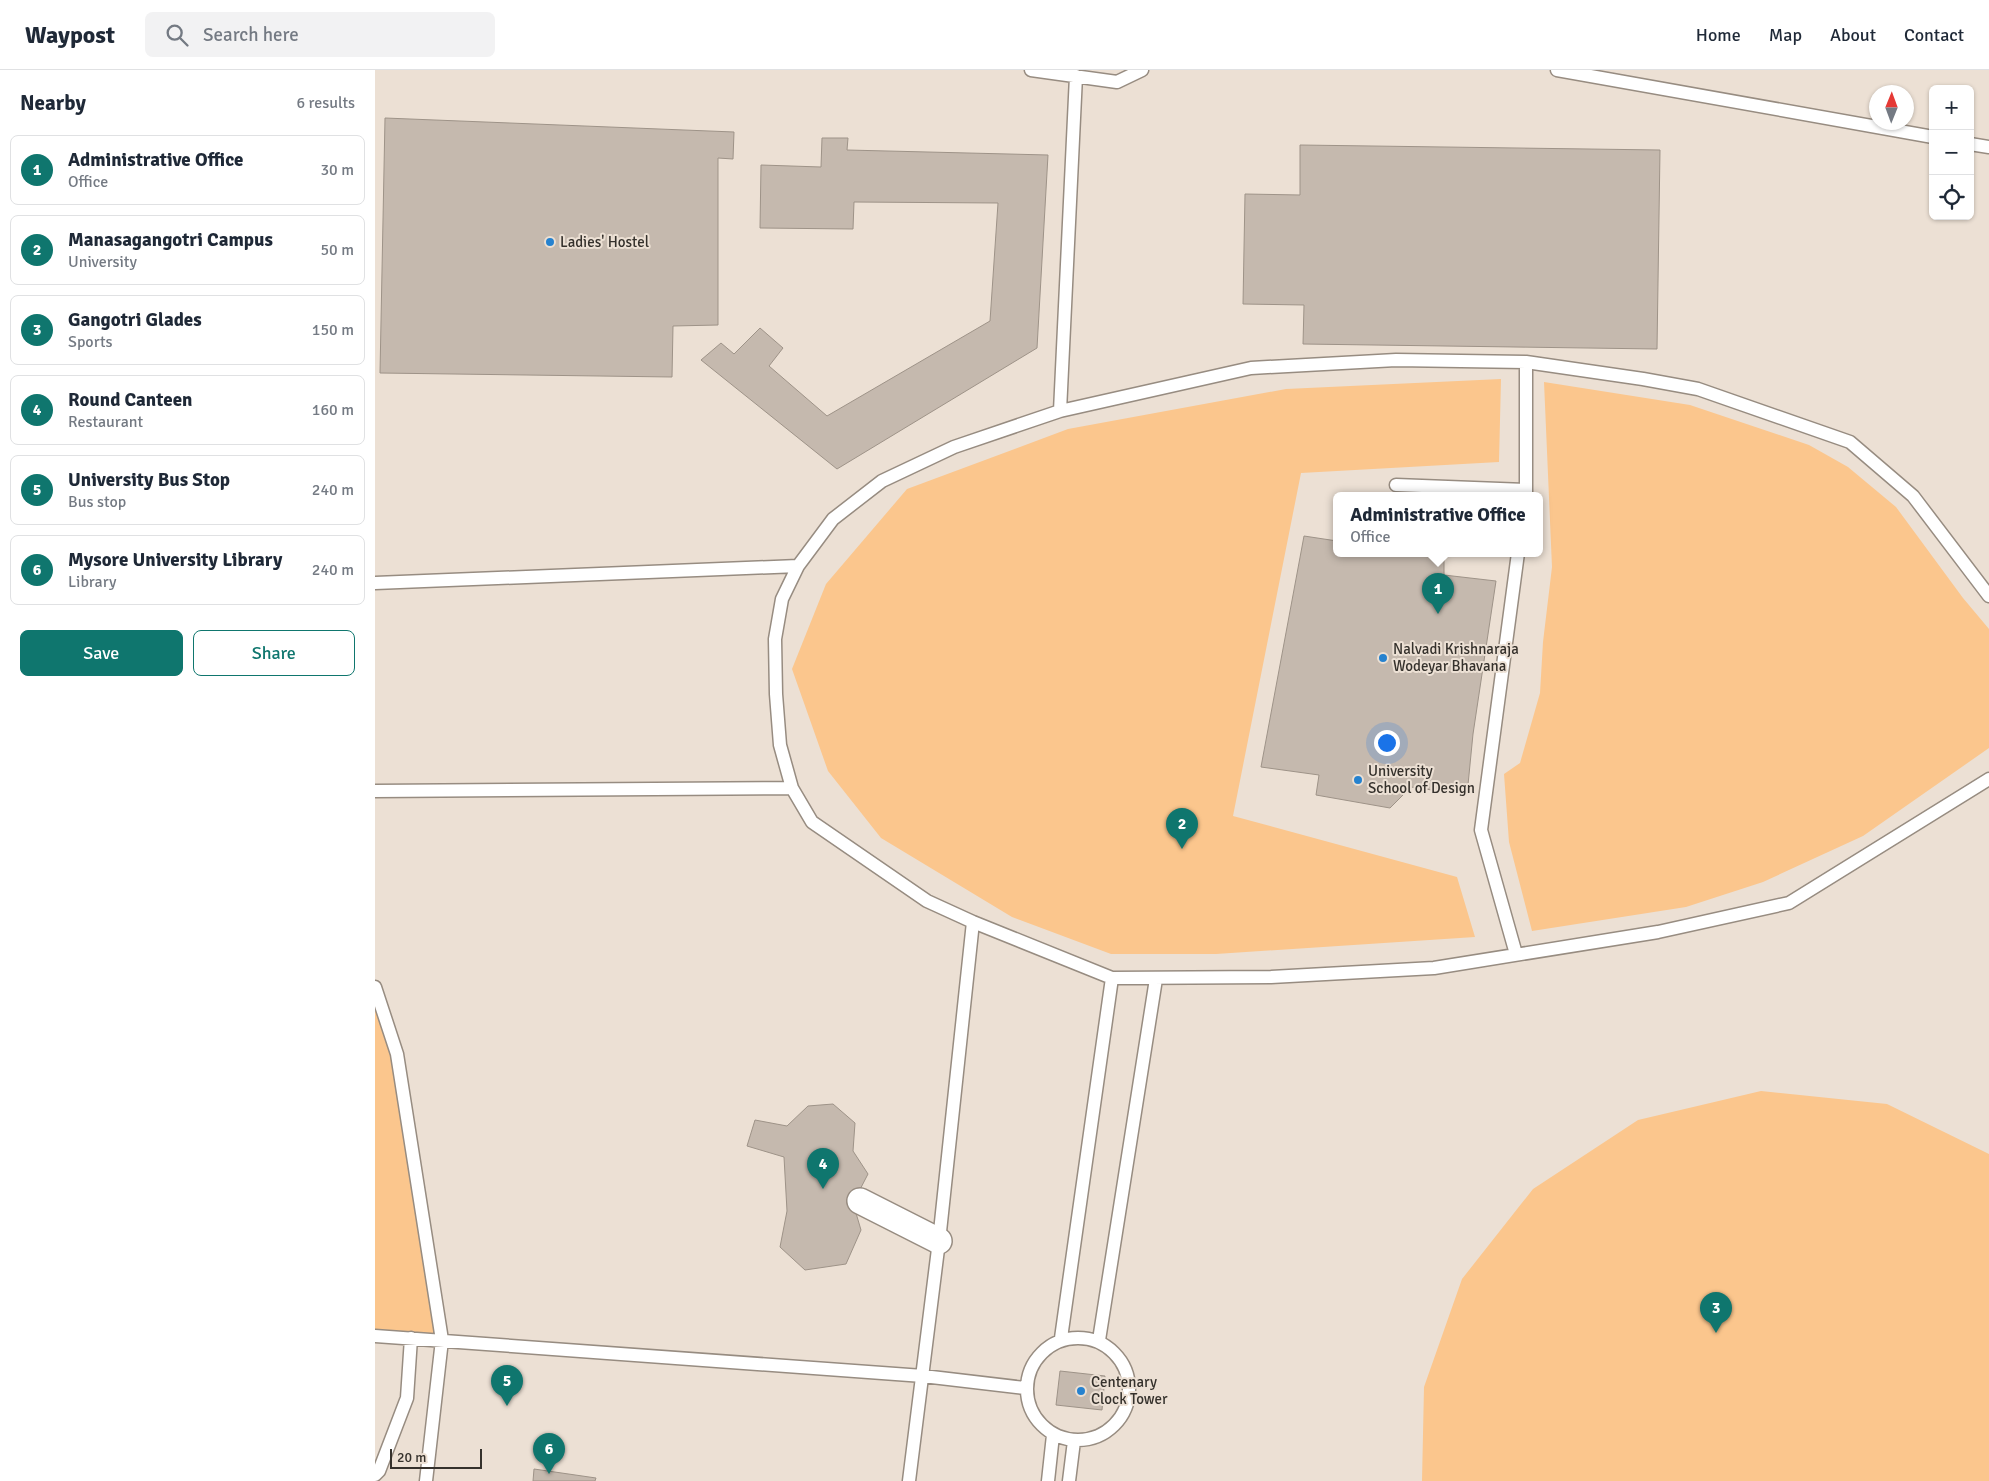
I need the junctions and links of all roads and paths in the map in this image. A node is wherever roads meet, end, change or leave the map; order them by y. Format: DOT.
graph roads {
  1 [pos="1031,70"];
  2 [pos="1141,70"];
  3 [pos="1557,70"];
  4 [pos="1076,76"];
  5 [pos="1929,136"];
  6 [pos="1974,145"];
  7 [pos="1989,148"];
  8 [pos="1525,362"];
  9 [pos="1060,412"];
  10 [pos="1396,485"];
  11 [pos="1510,492"];
  12 [pos="1526,492"];
  13 [pos="1517,557"];
  14 [pos="798,566"];
  15 [pos="375,583"];
  16 [pos="1989,596"];
  17 [pos="1989,779"];
  18 [pos="792,788"];
  19 [pos="375,791"];
  20 [pos="973,922"];
  21 [pos="1516,954"];
  22 [pos="1112,978"];
  23 [pos="1156,979"];
  24 [pos="375,987"];
  25 [pos="860,1201"];
  26 [pos="939,1241"];
  27 [pos="375,1336"];
  28 [pos="411,1338"];
  29 [pos="1061,1338"];
  30 [pos="442,1340"];
  31 [pos="1099,1340"];
  32 [pos="923,1376"];
  33 [pos="1025,1388"];
  34 [pos="1053,1435"];
  35 [pos="1074,1441"];
  36 [pos="375,1474"];
  37 [pos="426,1481"];
  38 [pos="909,1481"];
  39 [pos="1048,1481"];
  40 [pos="1069,1481"];
  1 -- 4 [label="lane"];
  2 -- 4 [label="lane"];
  3 -- 5 [label="lane"];
  4 -- 9 [label="lane"];
  6 -- 7 [label="lane"];
  8 -- 9 [label="lane"];
  8 -- 12 [label="lane"];
  8 -- 16 [label="lane"];
  9 -- 14 [label="lane"];
  10 -- 11 [label="lane"];
  13 -- 21 [label="lane"];
  14 -- 15 [label="lane"];
  14 -- 18 [label="lane"];
  17 -- 21 [label="lane"];
  18 -- 19 [label="lane"];
  18 -- 20 [label="lane"];
  20 -- 22 [label="lane"];
  20 -- 26 [label="lane"];
  21 -- 23 [label="lane"];
  22 -- 23 [label="lane"];
  22 -- 29 [label="lane"];
  23 -- 31 [label="lane"];
  24 -- 30 [label="lane"];
  25 -- 26 [label="street"];
  26 -- 32 [label="lane"];
  27 -- 28 [label="lane"];
  28 -- 30 [label="lane"];
  28 -- 36 [label="lane"];
  29 -- 31 [label="lane"];
  29 -- 33 [label="lane"];
  30 -- 32 [label="lane"];
  30 -- 37 [label="lane"];
  31 -- 35 [label="lane"];
  32 -- 33 [label="lane"];
  32 -- 38 [label="lane"];
  33 -- 34 [label="lane"];
  34 -- 35 [label="lane"];
  34 -- 39 [label="lane"];
  35 -- 40 [label="lane"];
}
